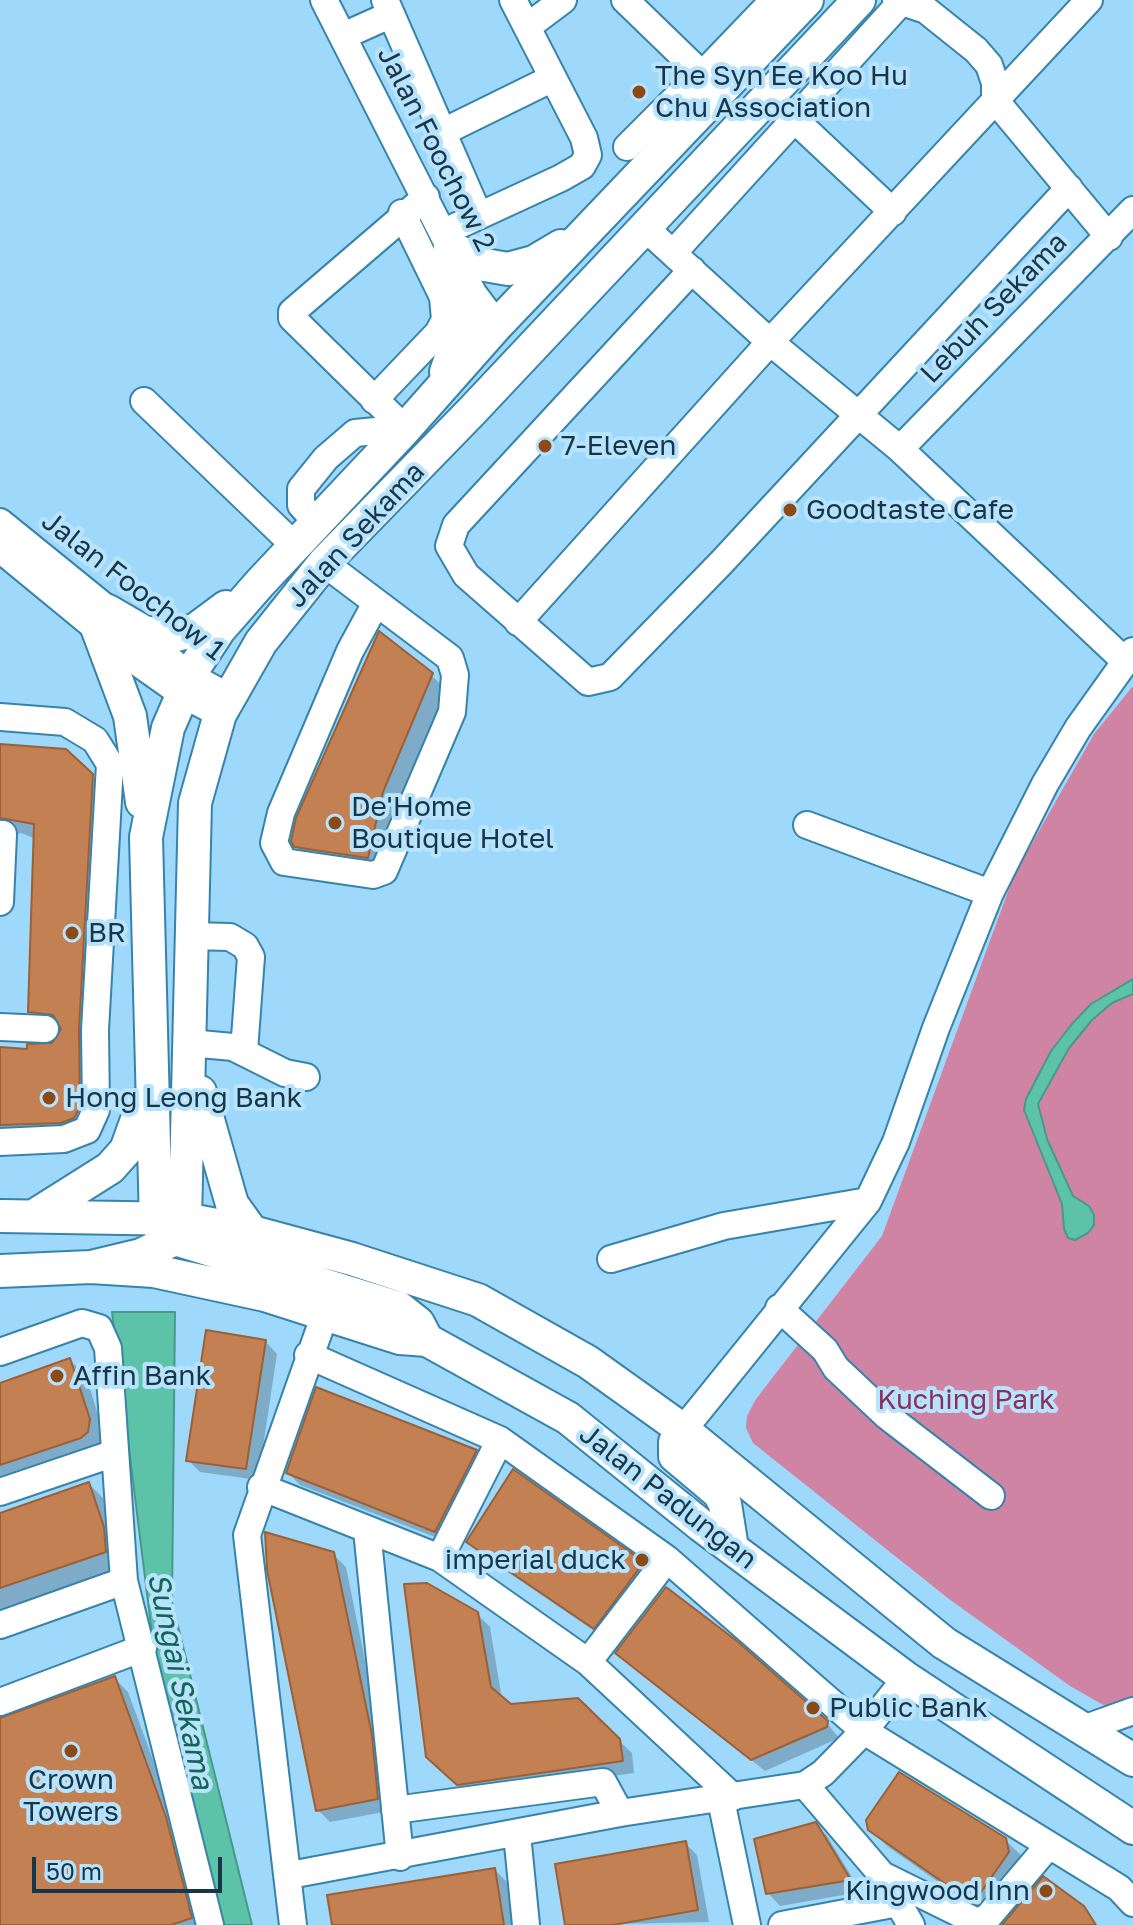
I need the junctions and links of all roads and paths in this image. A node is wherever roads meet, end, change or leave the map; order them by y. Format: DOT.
graph roads {
  1 [pos="324,0"];
  2 [pos="513,0"];
  3 [pos="563,0"];
  4 [pos="625,0"];
  5 [pos="774,0"];
  6 [pos="807,0"];
  7 [pos="859,0"];
  8 [pos="1089,0"];
  9 [pos="900,1"];
  10 [pos="388,7"];
  11 [pos="527,27"];
  12 [pos="343,36"];
  13 [pos="553,78"];
  14 [pos="702,84"];
  15 [pos="995,100"];
  16 [pos="796,121"];
  17 [pos="668,126"];
  18 [pos="443,132"];
  19 [pos="627,147"];
  20 [pos="1069,188"];
  21 [pos="426,197"];
  22 [pos="1133,210"];
  23 [pos="893,212"];
  24 [pos="402,213"];
  25 [pos="601,213"];
  26 [pos="479,216"];
  27 [pos="643,226"];
  28 [pos="1109,237"];
  29 [pos="447,239"];
  30 [pos="612,260"];
  31 [pos="683,261"];
  32 [pos="497,325"];
  33 [pos="770,342"];
  34 [pos="439,390"];
  35 [pos="374,400"];
  36 [pos="144,401"];
  37 [pos="859,415"];
  38 [pos="397,438"];
  39 [pos="900,449"];
  40 [pos="0,522"];
  41 [pos="294,545"];
  42 [pos="0,549"];
  43 [pos="324,563"];
  44 [pos="260,583"];
  45 [pos="376,603"];
  46 [pos="102,618"];
  47 [pos="518,622"];
  48 [pos="1129,656"];
  49 [pos="186,685"];
  50 [pos="225,706"];
  51 [pos="0,717"];
  52 [pos="807,825"];
  53 [pos="0,834"];
  54 [pos="146,837"];
  55 [pos="990,893"];
  56 [pos="0,902"];
  57 [pos="189,936"];
  58 [pos="0,1027"];
  59 [pos="45,1029"];
  60 [pos="190,1048"];
  61 [pos="244,1051"];
  62 [pos="306,1077"];
  63 [pos="150,1079"];
  64 [pos="0,1142"];
  65 [pos="868,1201"];
  66 [pos="37,1214"];
  67 [pos="0,1216"];
  68 [pos="171,1225"];
  69 [pos="252,1232"];
  70 [pos="611,1259"];
  71 [pos="91,1267"];
  72 [pos="0,1271"];
  73 [pos="779,1308"];
  74 [pos="325,1314"];
  75 [pos="427,1340"];
  76 [pos="0,1352"];
  77 [pos="308,1355"];
  78 [pos="683,1430"];
  79 [pos="500,1440"];
  80 [pos="115,1453"];
  81 [pos="261,1487"];
  82 [pos="0,1492"];
  83 [pos="991,1496"];
  84 [pos="367,1530"];
  85 [pos="732,1548"];
  86 [pos="440,1558"];
  87 [pos="667,1559"];
  88 [pos="124,1581"];
  89 [pos="0,1625"];
  90 [pos="143,1648"];
  91 [pos="588,1662"];
  92 [pos="906,1678"];
  93 [pos="0,1702"];
  94 [pos="1133,1711"];
  95 [pos="1080,1730"];
  96 [pos="864,1731"];
  97 [pos="1133,1760"];
  98 [pos="805,1785"];
  99 [pos="727,1798"];
  100 [pos="395,1810"];
  101 [pos="620,1813"];
  102 [pos="1133,1828"];
  103 [pos="517,1834"];
  104 [pos="1049,1845"];
  105 [pos="400,1857"];
  106 [pos="290,1875"];
  107 [pos="882,1875"];
  108 [pos="1133,1903"];
  109 [pos="905,1914"];
  110 [pos="210,1925"];
  111 [pos="293,1925"];
  112 [pos="526,1925"];
  113 [pos="747,1925"];
  114 [pos="782,1925"];
  1 -- 12 [label="street, Jalan Foochow 2"];
  2 -- 11 [label="street"];
  3 -- 11 [label="street"];
  4 -- 14 [label="street"];
  5 -- 14 [label="street"];
  6 -- 14 [label="main road, Jalan Sekama"];
  7 -- 27 [label="main road, Jalan Sekama"];
  8 -- 15 [label="street"];
  9 -- 15 [label="street"];
  9 -- 16 [label="street"];
  10 -- 12 [label="street"];
  10 -- 18 [label="street"];
  11 -- 13 [label="street"];
  12 -- 21 [label="street, Jalan Foochow 2"];
  13 -- 18 [label="street"];
  13 -- 26 [label="street"];
  14 -- 17 [label="main road, Jalan Sekama"];
  15 -- 20 [label="street"];
  15 -- 23 [label="street"];
  16 -- 23 [label="street"];
  16 -- 31 [label="street"];
  17 -- 19 [label="street"];
  17 -- 25 [label="main road, Jalan Sekama"];
  18 -- 26 [label="street"];
  20 -- 28 [label="street"];
  20 -- 37 [label="street"];
  21 -- 24 [label="street"];
  21 -- 29 [label="street, Jalan Foochow 2"];
  22 -- 28 [label="street, Lebuh Sekama"];
  23 -- 33 [label="street"];
  24 -- 35 [label="street"];
  24 -- 35 [label="street"];
  25 -- 29 [label="main road"];
  25 -- 32 [label="main road, Jalan Sekama"];
  26 -- 29 [label="street"];
  27 -- 30 [label="main road, Jalan Sekama"];
  27 -- 31 [label="street"];
  28 -- 39 [label="street, Lebuh Sekama"];
  29 -- 32 [label="street, Jalan Foochow 2"];
  29 -- 34 [label="main road"];
  30 -- 32 [label="main road"];
  30 -- 43 [label="main road, Jalan Sekama"];
  31 -- 33 [label="street"];
  31 -- 47 [label="street"];
  32 -- 34 [label="main road, Jalan Sekama"];
  33 -- 37 [label="street"];
  33 -- 47 [label="street"];
  34 -- 38 [label="main road, Jalan Sekama"];
  35 -- 38 [label="street"];
  36 -- 41 [label="street"];
  37 -- 39 [label="street"];
  37 -- 47 [label="street"];
  38 -- 41 [label="main road, Jalan Sekama"];
  39 -- 48 [label="street"];
  40 -- 46 [label="street, Jalan Foochow 1"];
  41 -- 44 [label="main road, Jalan Sekama"];
  42 -- 46 [label="street, Jalan Foochow 1"];
  43 -- 45 [label="street"];
  43 -- 50 [label="main road, Jalan Sekama"];
  44 -- 46 [label="main road"];
  44 -- 49 [label="main road, Jalan Sekama"];
  45 -- 45 [label="street"];
  46 -- 49 [label="street, Jalan Foochow 1"];
  46 -- 54 [label="main road"];
  48 -- 55 [label="street"];
  49 -- 50 [label="street, Jalan Foochow 1"];
  49 -- 54 [label="main road, Jalan Sekama"];
  50 -- 57 [label="main road, Jalan Sekama"];
  51 -- 64 [label="street"];
  52 -- 55 [label="street"];
  53 -- 56 [label="street"];
  54 -- 63 [label="main road, Jalan Sekama"];
  55 -- 65 [label="street"];
  57 -- 60 [label="main road, Jalan Sekama"];
  57 -- 61 [label="street"];
  58 -- 59 [label="street"];
  60 -- 61 [label="street"];
  60 -- 68 [label="main road, Jalan Sekama"];
  60 -- 69 [label="main road"];
  61 -- 62 [label="street"];
  63 -- 66 [label="main road"];
  63 -- 68 [label="main road, Jalan Sekama"];
  65 -- 70 [label="street"];
  65 -- 73 [label="street"];
  66 -- 67 [label="main road"];
  66 -- 68 [label="main road"];
  68 -- 69 [label="main road, Jalan Padungan"];
  68 -- 71 [label="main road"];
  68 -- 75 [label="main road"];
  69 -- 78 [label="main road, Jalan Padungan"];
  71 -- 72 [label="main road"];
  71 -- 74 [label="main road, Jalan Padungan"];
  73 -- 78 [label="street"];
  73 -- 83 [label="street"];
  74 -- 75 [label="main road, Jalan Padungan"];
  74 -- 77 [label="street"];
  75 -- 85 [label="main road, Jalan Padungan"];
  76 -- 80 [label="street"];
  77 -- 79 [label="street"];
  77 -- 81 [label="street"];
  78 -- 85 [label="main road"];
  78 -- 95 [label="main road, Jalan Padungan"];
  79 -- 86 [label="street"];
  79 -- 87 [label="street"];
  80 -- 82 [label="street"];
  80 -- 88 [label="street"];
  81 -- 84 [label="street"];
  81 -- 106 [label="street"];
  84 -- 86 [label="street"];
  84 -- 100 [label="street"];
  85 -- 92 [label="main road, Jalan Padungan"];
  86 -- 91 [label="street"];
  87 -- 91 [label="street"];
  87 -- 96 [label="street"];
  88 -- 89 [label="street"];
  88 -- 90 [label="street"];
  90 -- 93 [label="street"];
  90 -- 110 [label="street"];
  91 -- 99 [label="street"];
  92 -- 96 [label="street"];
  92 -- 102 [label="main road, Jalan Padungan"];
  94 -- 95 [label="street"];
  95 -- 97 [label="main road, Jalan Padungan"];
  96 -- 98 [label="street"];
  96 -- 104 [label="street"];
  98 -- 99 [label="street"];
  98 -- 107 [label="street"];
  99 -- 101 [label="street"];
  99 -- 113 [label="street"];
  100 -- 101 [label="street"];
  100 -- 105 [label="street"];
  101 -- 103 [label="street"];
  103 -- 105 [label="street"];
  103 -- 112 [label="street"];
  104 -- 107 [label="street"];
  104 -- 108 [label="street"];
  105 -- 106 [label="street"];
  106 -- 111 [label="street"];
  107 -- 109 [label="street"];
  109 -- 114 [label="street"];
}
